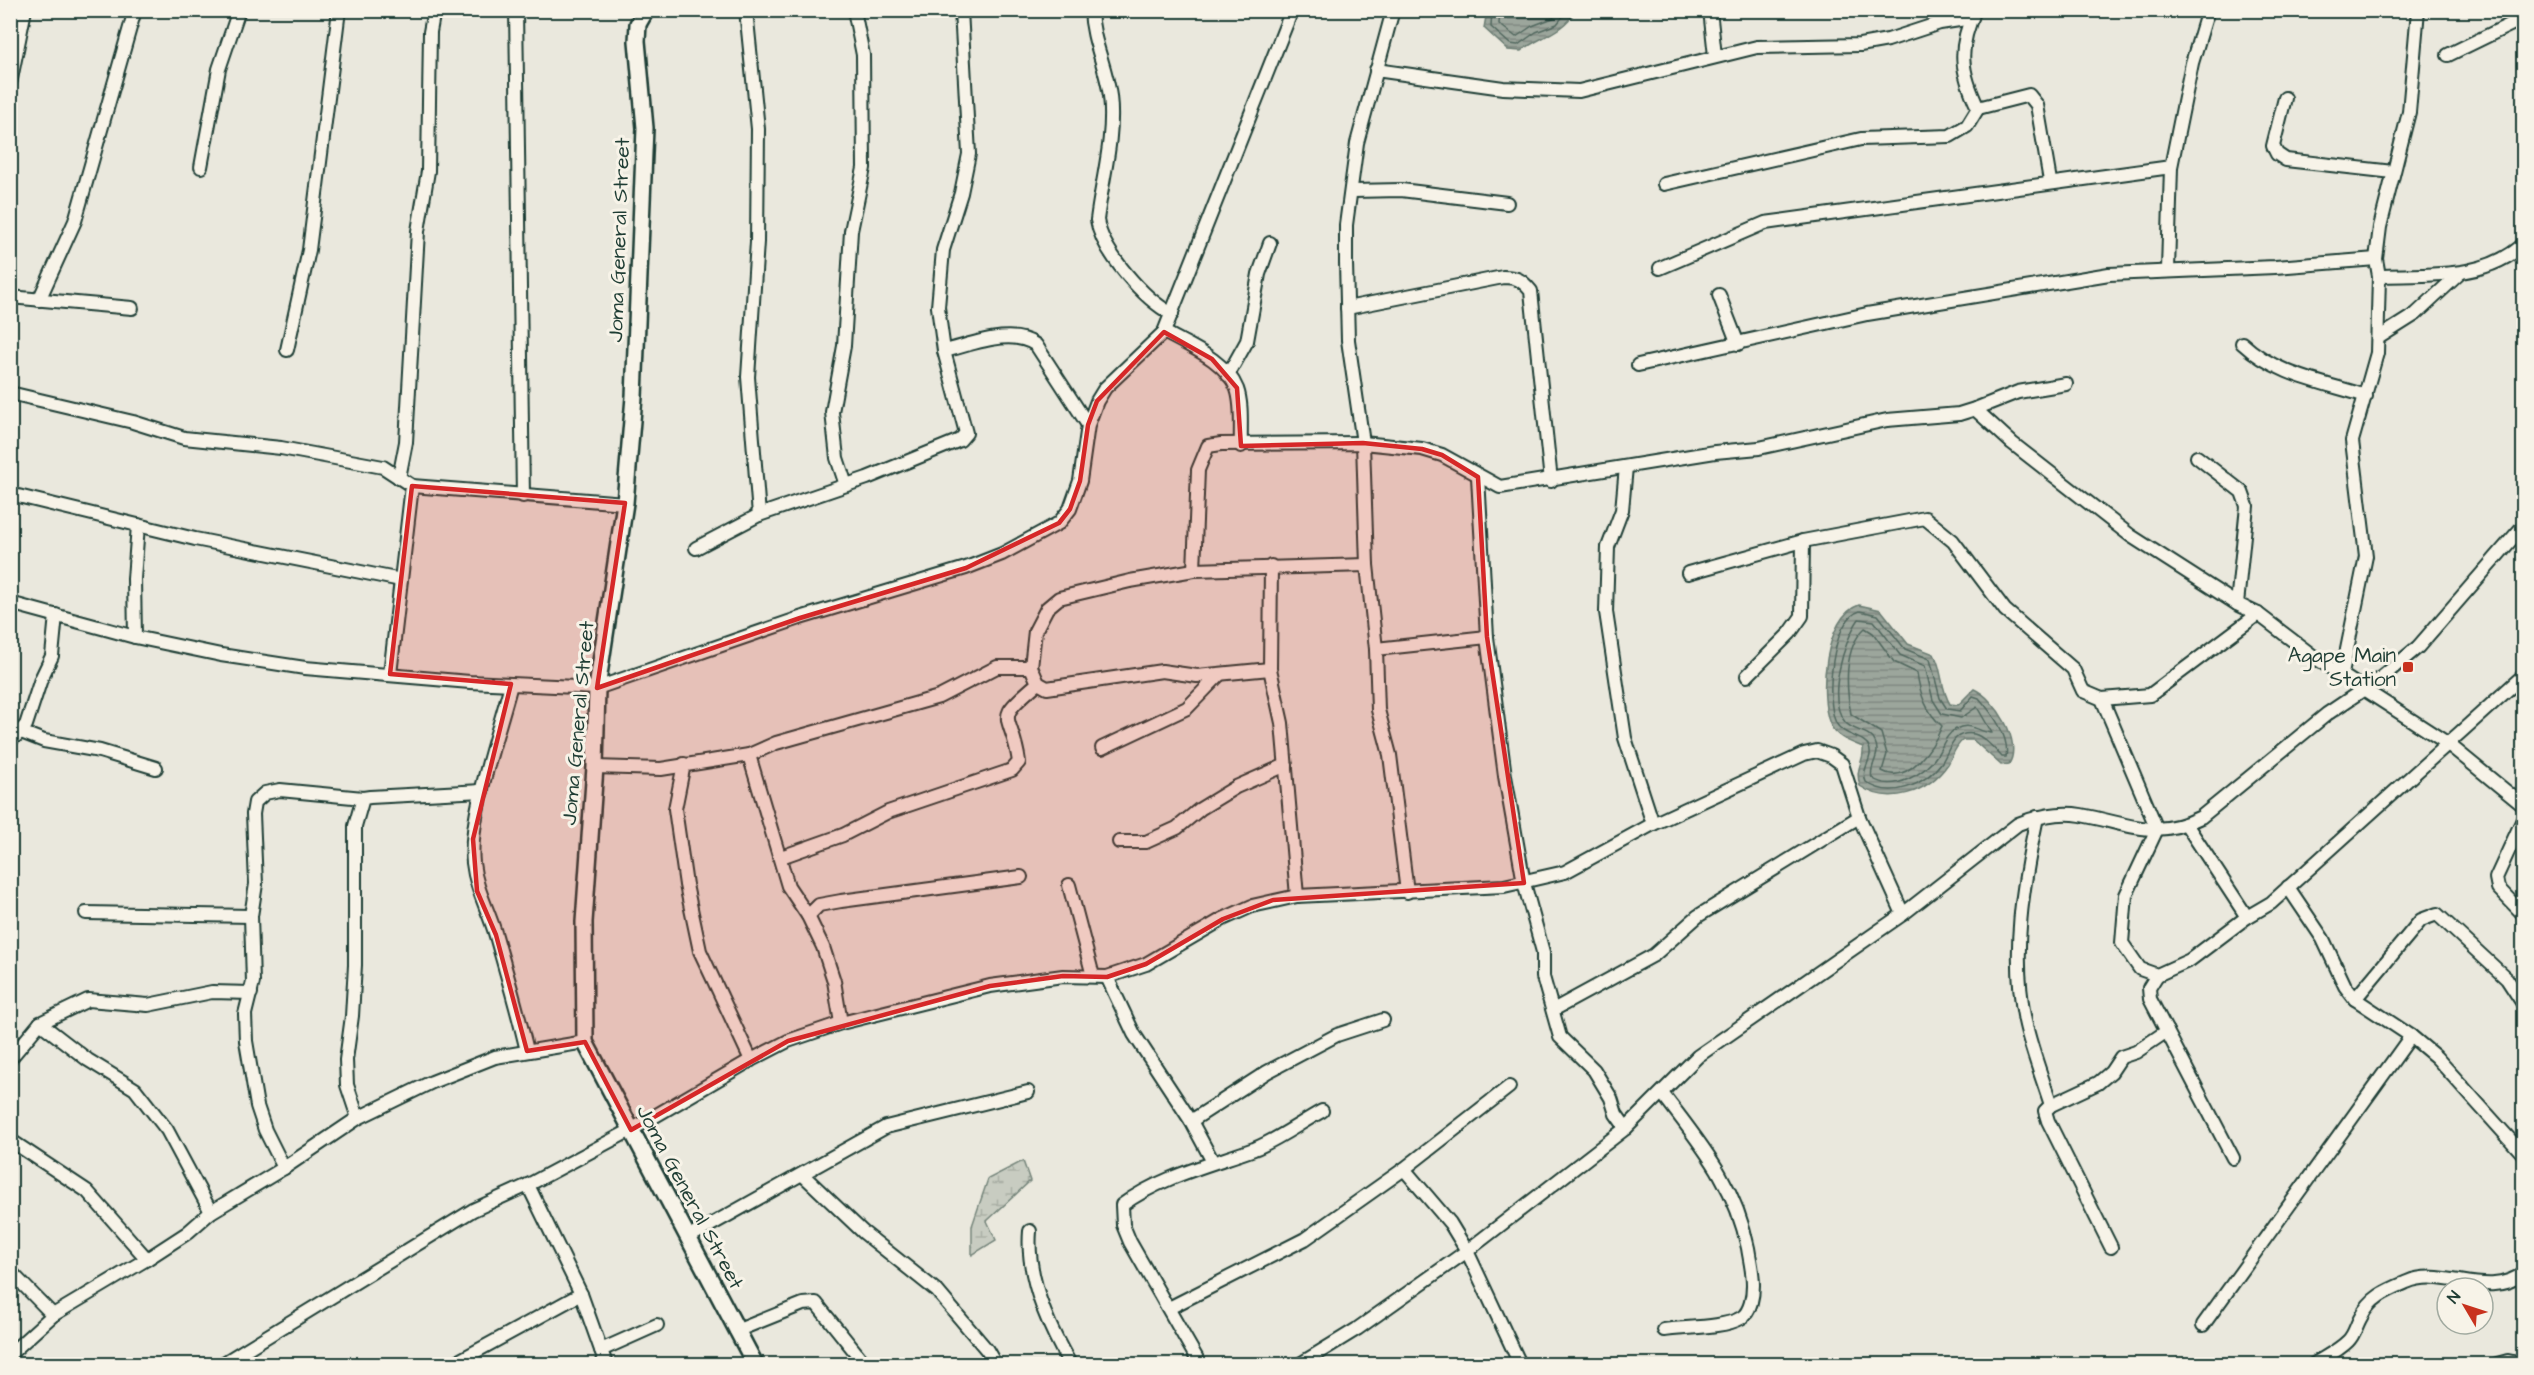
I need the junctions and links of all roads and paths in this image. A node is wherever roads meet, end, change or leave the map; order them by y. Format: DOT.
graph roads {
  1 [pos="25,10"];
  2 [pos="135,10"];
  3 [pos="238,10"];
  4 [pos="339,10"];
  5 [pos="434,10"];
  6 [pos="516,10"];
  7 [pos="646,10"];
  8 [pos="746,10"];
  9 [pos="854,10"];
  10 [pos="961,10"];
  11 [pos="1091,10"];
  12 [pos="1292,10"];
  13 [pos="1393,10"];
  14 [pos="1710,10"];
  15 [pos="2208,10"];
  16 [pos="2418,10"];
  17 [pos="1974,14"];
  18 [pos="2523,18"];
  19 [pos="2448,54"];
  20 [pos="1715,57"];
  21 [pos="1376,70"];
  22 [pos="10,84"];
  23 [pos="2285,98"];
  24 [pos="1978,108"];
  25 [pos="201,167"];
  26 [pos="2170,167"];
  27 [pos="2393,172"];
  28 [pos="2050,181"];
  29 [pos="1664,184"];
  30 [pos="1353,191"];
  31 [pos="1507,203"];
  32 [pos="1270,243"];
  33 [pos="2523,244"];
  34 [pos="2376,259"];
  35 [pos="1660,268"];
  36 [pos="2168,270"];
  37 [pos="2460,273"];
  38 [pos="2379,276"];
  39 [pos="1719,294"];
  40 [pos="10,297"];
  41 [pos="39,300"];
  42 [pos="132,308"];
  43 [pos="1347,308"];
  44 [pos="1172,314"];
  45 [pos="1164,332"];
  46 [pos="2378,338"];
  47 [pos="2242,343"];
  48 [pos="1738,344"];
  49 [pos="287,350"];
  50 [pos="944,351"];
  51 [pos="1638,365"];
  52 [pos="1228,375"];
  53 [pos="2066,384"];
  54 [pos="10,393"];
  55 [pos="2366,396"];
  56 [pos="1975,410"];
  57 [pos="1088,425"];
  58 [pos="1363,443"];
  59 [pos="1240,446"];
  60 [pos="2196,457"];
  61 [pos="1626,467"];
  62 [pos="1478,477"];
  63 [pos="399,478"];
  64 [pos="1551,481"];
  65 [pos="846,485"];
  66 [pos="412,486"];
  67 [pos="10,494"];
  68 [pos="523,496"];
  69 [pos="625,503"];
  70 [pos="759,515"];
  71 [pos="138,525"];
  72 [pos="2523,525"];
  73 [pos="1803,541"];
  74 [pos="696,548"];
  75 [pos="1367,565"];
  76 [pos="1272,566"];
  77 [pos="1194,570"];
  78 [pos="1688,573"];
  79 [pos="401,580"];
  80 [pos="10,603"];
  81 [pos="2237,604"];
  82 [pos="2258,614"];
  83 [pos="56,615"];
  84 [pos="135,637"];
  85 [pos="1487,638"];
  86 [pos="1376,649"];
  87 [pos="1031,667"];
  88 [pos="1270,669"];
  89 [pos="390,674"];
  90 [pos="2342,674"];
  91 [pos="1220,675"];
  92 [pos="2523,675"];
  93 [pos="1747,676"];
  94 [pos="1038,683"];
  95 [pos="511,684"];
  96 [pos="597,688"];
  97 [pos="2365,688"];
  98 [pos="2102,699"];
  99 [pos="16,735"];
  100 [pos="2447,743"];
  101 [pos="1102,748"];
  102 [pos="749,755"];
  103 [pos="684,764"];
  104 [pos="1286,765"];
  105 [pos="595,767"];
  106 [pos="156,768"];
  107 [pos="482,791"];
  108 [pos="363,798"];
  109 [pos="2523,806"];
  110 [pos="1859,817"];
  111 [pos="2037,817"];
  112 [pos="2523,817"];
  113 [pos="1653,824"];
  114 [pos="2186,825"];
  115 [pos="2157,830"];
  116 [pos="1119,843"];
  117 [pos="781,857"];
  118 [pos="1022,877"];
  119 [pos="1524,883"];
  120 [pos="1069,885"];
  121 [pos="2288,887"];
  122 [pos="1407,892"];
  123 [pos="1297,896"];
  124 [pos="86,913"];
  125 [pos="1903,914"];
  126 [pos="2523,915"];
  127 [pos="251,916"];
  128 [pos="808,916"];
  129 [pos="2247,917"];
  130 [pos="2157,975"];
  131 [pos="1093,976"];
  132 [pos="1107,977"];
  133 [pos="251,993"];
  134 [pos="2355,999"];
  135 [pos="2523,1005"];
  136 [pos="1553,1010"];
  137 [pos="1383,1020"];
  138 [pos="40,1023"];
  139 [pos="841,1023"];
  140 [pos="2167,1030"];
  141 [pos="2411,1036"];
  142 [pos="585,1042"];
  143 [pos="527,1052"];
  144 [pos="10,1059"];
  145 [pos="751,1060"];
  146 [pos="1509,1088"];
  147 [pos="1028,1092"];
  148 [pos="1662,1093"];
  149 [pos="2050,1105"];
  150 [pos="1322,1111"];
  151 [pos="358,1118"];
  152 [pos="1191,1121"];
  153 [pos="1626,1128"];
  154 [pos="630,1130"];
  155 [pos="10,1140"];
  156 [pos="2523,1155"];
  157 [pos="2233,1158"];
  158 [pos="1212,1162"];
  159 [pos="284,1168"];
  160 [pos="1404,1169"];
  161 [pos="803,1175"];
  162 [pos="528,1185"];
  163 [pos="212,1212"];
  164 [pos="1030,1232"];
  165 [pos="689,1237"];
  166 [pos="2111,1247"];
  167 [pos="1467,1251"];
  168 [pos="147,1259"];
  169 [pos="10,1271"];
  170 [pos="2523,1273"];
  171 [pos="581,1294"];
  172 [pos="1169,1308"];
  173 [pos="53,1315"];
  174 [pos="657,1325"];
  175 [pos="2203,1325"];
  176 [pos="1664,1330"];
  177 [pos="736,1331"];
  178 [pos="602,1350"];
  179 [pos="10,1354"];
  180 [pos="222,1365"];
  181 [pos="453,1365"];
  182 [pos="606,1365"];
  183 [pos="755,1365"];
  184 [pos="865,1365"];
  185 [pos="995,1365"];
  186 [pos="1070,1365"];
  187 [pos="1200,1365"];
  188 [pos="1300,1365"];
  189 [pos="1520,1365"];
  190 [pos="2314,1365"];
  191 [pos="2497,1365"];
  192 [pos="2522,1365"];
  1 -- 22 [label="street"];
  2 -- 41 [label="street"];
  3 -- 25 [label="street"];
  4 -- 49 [label="street"];
  5 -- 63 [label="street"];
  6 -- 68 [label="street"];
  7 -- 69 [label="street, Joma General Street"];
  8 -- 70 [label="street"];
  9 -- 65 [label="street"];
  10 -- 50 [label="street"];
  11 -- 44 [label="street"];
  12 -- 44 [label="street"];
  13 -- 21 [label="street"];
  14 -- 20 [label="street"];
  15 -- 26 [label="street"];
  16 -- 27 [label="street"];
  17 -- 20 [label="street"];
  17 -- 24 [label="street"];
  18 -- 19 [label="street"];
  20 -- 21 [label="street"];
  21 -- 30 [label="street"];
  23 -- 27 [label="street"];
  24 -- 28 [label="street"];
  24 -- 29 [label="street"];
  26 -- 28 [label="street"];
  26 -- 36 [label="street"];
  27 -- 34 [label="street"];
  28 -- 35 [label="street"];
  30 -- 31 [label="street"];
  30 -- 43 [label="street"];
  32 -- 52 [label="street"];
  33 -- 37 [label="street"];
  34 -- 36 [label="street"];
  34 -- 38 [label="street"];
  36 -- 48 [label="street"];
  37 -- 38 [label="street"];
  37 -- 46 [label="street"];
  38 -- 46 [label="street"];
  39 -- 48 [label="street"];
  40 -- 41 [label="street"];
  41 -- 42 [label="street"];
  43 -- 58 [label="street"];
  43 -- 64 [label="street"];
  44 -- 45 [label="street"];
  45 -- 52 [label="street"];
  45 -- 57 [label="street"];
  46 -- 55 [label="street"];
  47 -- 55 [label="street"];
  48 -- 51 [label="street"];
  50 -- 57 [label="street"];
  50 -- 65 [label="street"];
  52 -- 59 [label="street"];
  53 -- 56 [label="street"];
  54 -- 63 [label="street"];
  55 -- 90 [label="street"];
  56 -- 61 [label="street"];
  56 -- 81 [label="street"];
  57 -- 96 [label="street"];
  58 -- 59 [label="street"];
  58 -- 62 [label="street"];
  58 -- 75 [label="street"];
  59 -- 77 [label="street"];
  60 -- 81 [label="street"];
  61 -- 64 [label="street"];
  61 -- 113 [label="street"];
  62 -- 64 [label="street"];
  62 -- 85 [label="street"];
  63 -- 66 [label="street"];
  65 -- 70 [label="street"];
  66 -- 68 [label="street"];
  66 -- 79 [label="street"];
  67 -- 71 [label="street"];
  68 -- 69 [label="street"];
  69 -- 96 [label="street, Joma General Street"];
  70 -- 74 [label="street"];
  71 -- 79 [label="street"];
  71 -- 84 [label="street"];
  72 -- 97 [label="street"];
  73 -- 78 [label="street"];
  73 -- 93 [label="street"];
  73 -- 98 [label="street"];
  75 -- 76 [label="street"];
  75 -- 86 [label="street"];
  76 -- 77 [label="street"];
  76 -- 88 [label="street"];
  77 -- 87 [label="street"];
  79 -- 89 [label="street"];
  80 -- 83 [label="street"];
  81 -- 82 [label="street"];
  82 -- 90 [label="street"];
  82 -- 98 [label="street"];
  83 -- 84 [label="street"];
  83 -- 99 [label="street"];
  84 -- 89 [label="street"];
  85 -- 86 [label="street"];
  85 -- 119 [label="street"];
  86 -- 122 [label="street"];
  87 -- 94 [label="street"];
  87 -- 102 [label="street"];
  88 -- 91 [label="street"];
  88 -- 104 [label="street"];
  89 -- 95 [label="street"];
  90 -- 97 [label="street"];
  91 -- 94 [label="street"];
  91 -- 101 [label="street"];
  92 -- 100 [label="street"];
  94 -- 117 [label="street"];
  95 -- 96 [label="street"];
  95 -- 107 [label="street"];
  96 -- 105 [label="street, Joma General Street"];
  97 -- 100 [label="street"];
  97 -- 114 [label="street"];
  98 -- 115 [label="street"];
  99 -- 106 [label="street"];
  100 -- 109 [label="street"];
  100 -- 121 [label="street"];
  102 -- 103 [label="street"];
  102 -- 117 [label="street"];
  103 -- 105 [label="street"];
  103 -- 145 [label="street"];
  104 -- 116 [label="street"];
  104 -- 123 [label="street"];
  105 -- 142 [label="street, Joma General Street"];
  107 -- 108 [label="street"];
  107 -- 143 [label="street"];
  108 -- 127 [label="street"];
  108 -- 151 [label="street"];
  110 -- 113 [label="street"];
  110 -- 125 [label="street"];
  110 -- 136 [label="street"];
  111 -- 115 [label="street"];
  111 -- 125 [label="street"];
  111 -- 149 [label="street"];
  112 -- 126 [label="street"];
  113 -- 119 [label="street"];
  114 -- 115 [label="street"];
  114 -- 129 [label="street"];
  115 -- 130 [label="street"];
  117 -- 128 [label="street"];
  118 -- 128 [label="street"];
  119 -- 122 [label="street"];
  119 -- 136 [label="street"];
  120 -- 131 [label="street"];
  121 -- 129 [label="street"];
  121 -- 134 [label="street"];
  122 -- 123 [label="street"];
  123 -- 132 [label="street"];
  124 -- 127 [label="street"];
  125 -- 148 [label="street"];
  127 -- 133 [label="street"];
  128 -- 139 [label="street"];
  129 -- 130 [label="street"];
  130 -- 140 [label="street"];
  131 -- 132 [label="street"];
  131 -- 139 [label="street"];
  132 -- 152 [label="street"];
  133 -- 138 [label="street"];
  133 -- 159 [label="street"];
  134 -- 135 [label="street"];
  134 -- 141 [label="street"];
  136 -- 153 [label="street"];
  137 -- 152 [label="street"];
  138 -- 144 [label="street"];
  138 -- 163 [label="street"];
  139 -- 145 [label="street"];
  140 -- 149 [label="street"];
  140 -- 157 [label="street"];
  141 -- 156 [label="street"];
  141 -- 175 [label="street"];
  142 -- 143 [label="street"];
  142 -- 154 [label="street, Joma General Street"];
  143 -- 151 [label="street"];
  145 -- 154 [label="street"];
  146 -- 160 [label="street"];
  147 -- 161 [label="street"];
  148 -- 153 [label="street"];
  148 -- 176 [label="street"];
  149 -- 166 [label="street"];
  150 -- 158 [label="street"];
  151 -- 159 [label="street"];
  152 -- 158 [label="street"];
  153 -- 167 [label="street"];
  154 -- 162 [label="street"];
  154 -- 165 [label="street, Joma General Street"];
  155 -- 168 [label="street"];
  158 -- 172 [label="street"];
  159 -- 163 [label="street"];
  160 -- 167 [label="street"];
  160 -- 172 [label="street"];
  161 -- 165 [label="street"];
  161 -- 185 [label="street"];
  162 -- 171 [label="street"];
  162 -- 180 [label="street"];
  163 -- 168 [label="street"];
  164 -- 186 [label="street"];
  165 -- 177 [label="street, Joma General Street"];
  167 -- 188 [label="street"];
  167 -- 189 [label="street"];
  168 -- 173 [label="street"];
  169 -- 173 [label="street"];
  170 -- 190 [label="street"];
  171 -- 178 [label="street"];
  171 -- 181 [label="street"];
  172 -- 187 [label="street"];
  173 -- 179 [label="street"];
  174 -- 178 [label="street"];
  177 -- 183 [label="street, Joma General Street"];
  177 -- 184 [label="street"];
  178 -- 182 [label="street"];
  191 -- 192 [label="street"];
}
